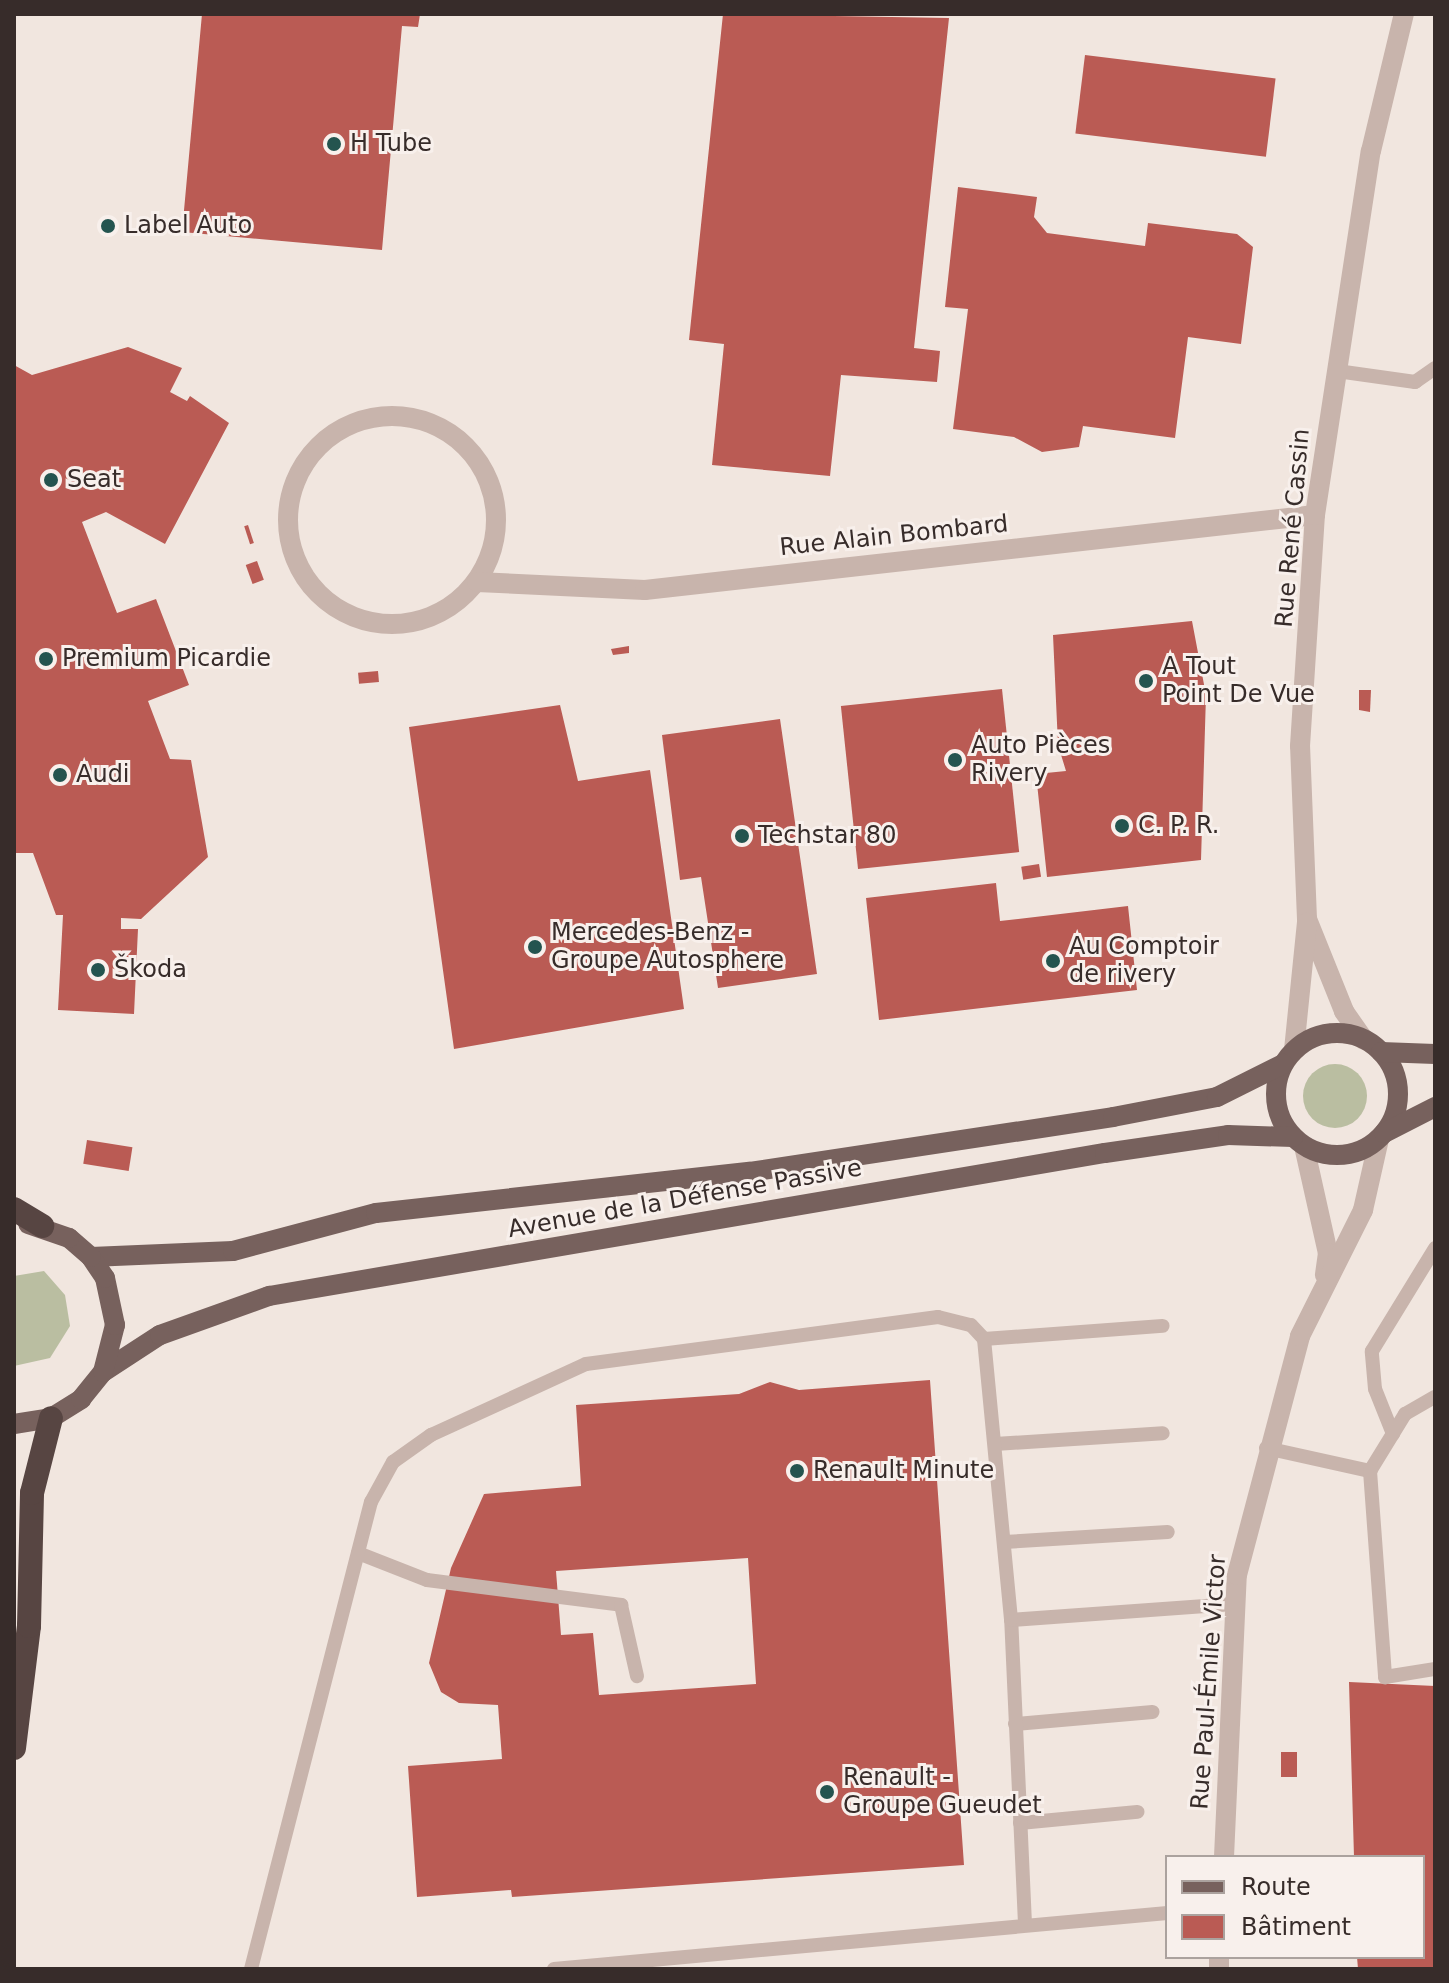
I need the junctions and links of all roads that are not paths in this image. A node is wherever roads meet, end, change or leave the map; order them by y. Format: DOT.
graph roads {
  1 [pos="1404,14"];
  2 [pos="1435,368"];
  3 [pos="1337,371"];
  4 [pos="1315,515"];
  5 [pos="477,582"];
  6 [pos="1307,919"];
  7 [pos="1373,1046"];
  8 [pos="1435,1054"];
  9 [pos="1289,1057"];
  10 [pos="1435,1107"];
  11 [pos="1382,1136"];
  12 [pos="1298,1141"];
  13 [pos="14,1209"];
  14 [pos="14,1222"];
  15 [pos="42,1226"];
  16 [pos="1435,1248"];
  17 [pos="91,1257"];
  18 [pos="1324,1283"];
  19 [pos="1163,1326"];
  20 [pos="984,1339"];
  21 [pos="103,1372"];
  22 [pos="1435,1397"];
  23 [pos="51,1418"];
  24 [pos="14,1424"];
  25 [pos="1163,1433"];
  26 [pos="1393,1434"];
  27 [pos="995,1444"];
  28 [pos="1266,1448"];
  29 [pos="1370,1471"];
  30 [pos="1168,1532"];
  31 [pos="1004,1542"];
  32 [pos="358,1553"];
  33 [pos="1236,1604"];
  34 [pos="1011,1620"];
  35 [pos="1435,1669"];
  36 [pos="637,1676"];
  37 [pos="1152,1712"];
  38 [pos="1015,1724"];
  39 [pos="14,1748"];
  40 [pos="1137,1812"];
  41 [pos="1020,1823"];
  42 [pos="1224,1855"];
  43 [pos="1165,1913"];
  44 [pos="1025,1924"];
  45 [pos="251,1969"];
  46 [pos="554,1969"];
  1 -- 3 [label="street, Rue René Cassin"];
  2 -- 3 [label="lane"];
  3 -- 4 [label="street, Rue René Cassin"];
  4 -- 5 [label="street, Rue Alain Bombard"];
  4 -- 6 [label="street, Rue René Cassin"];
  5 -- 5 [label="street"];
  6 -- 7 [label="street, Rue René Cassin"];
  6 -- 9 [label="street"];
  7 -- 8 [label="main road"];
  7 -- 9 [label="main road"];
  7 -- 11 [label="main road"];
  9 -- 12 [label="main road"];
  9 -- 17 [label="main road, Avenue de la Défense Passive"];
  10 -- 11 [label="main road"];
  11 -- 12 [label="main road"];
  11 -- 18 [label="street, Rue Paul-Émile Victor"];
  12 -- 18 [label="street, Rue Paul-Émile Victor"];
  12 -- 21 [label="main road, Avenue de la Défense Passive"];
  13 -- 15 [label="highway"];
  14 -- 15 [label="main road"];
  15 -- 17 [label="main road"];
  16 -- 26 [label="lane"];
  17 -- 21 [label="main road"];
  18 -- 28 [label="street, Rue Paul-Émile Victor"];
  19 -- 20 [label="lane"];
  20 -- 27 [label="lane"];
  20 -- 32 [label="lane"];
  21 -- 23 [label="main road"];
  22 -- 26 [label="lane"];
  23 -- 24 [label="main road"];
  23 -- 39 [label="highway"];
  25 -- 27 [label="lane"];
  26 -- 29 [label="lane"];
  27 -- 31 [label="lane"];
  28 -- 29 [label="lane"];
  28 -- 33 [label="street, Rue Paul-Émile Victor"];
  29 -- 35 [label="lane"];
  30 -- 31 [label="lane"];
  31 -- 34 [label="lane"];
  32 -- 36 [label="lane"];
  32 -- 45 [label="lane"];
  33 -- 34 [label="lane"];
  33 -- 42 [label="street, Rue Paul-Émile Victor"];
  34 -- 38 [label="lane"];
  37 -- 38 [label="lane"];
  38 -- 41 [label="lane"];
  40 -- 41 [label="lane"];
  41 -- 44 [label="lane"];
  43 -- 44 [label="lane"];
  44 -- 46 [label="lane"];
}
